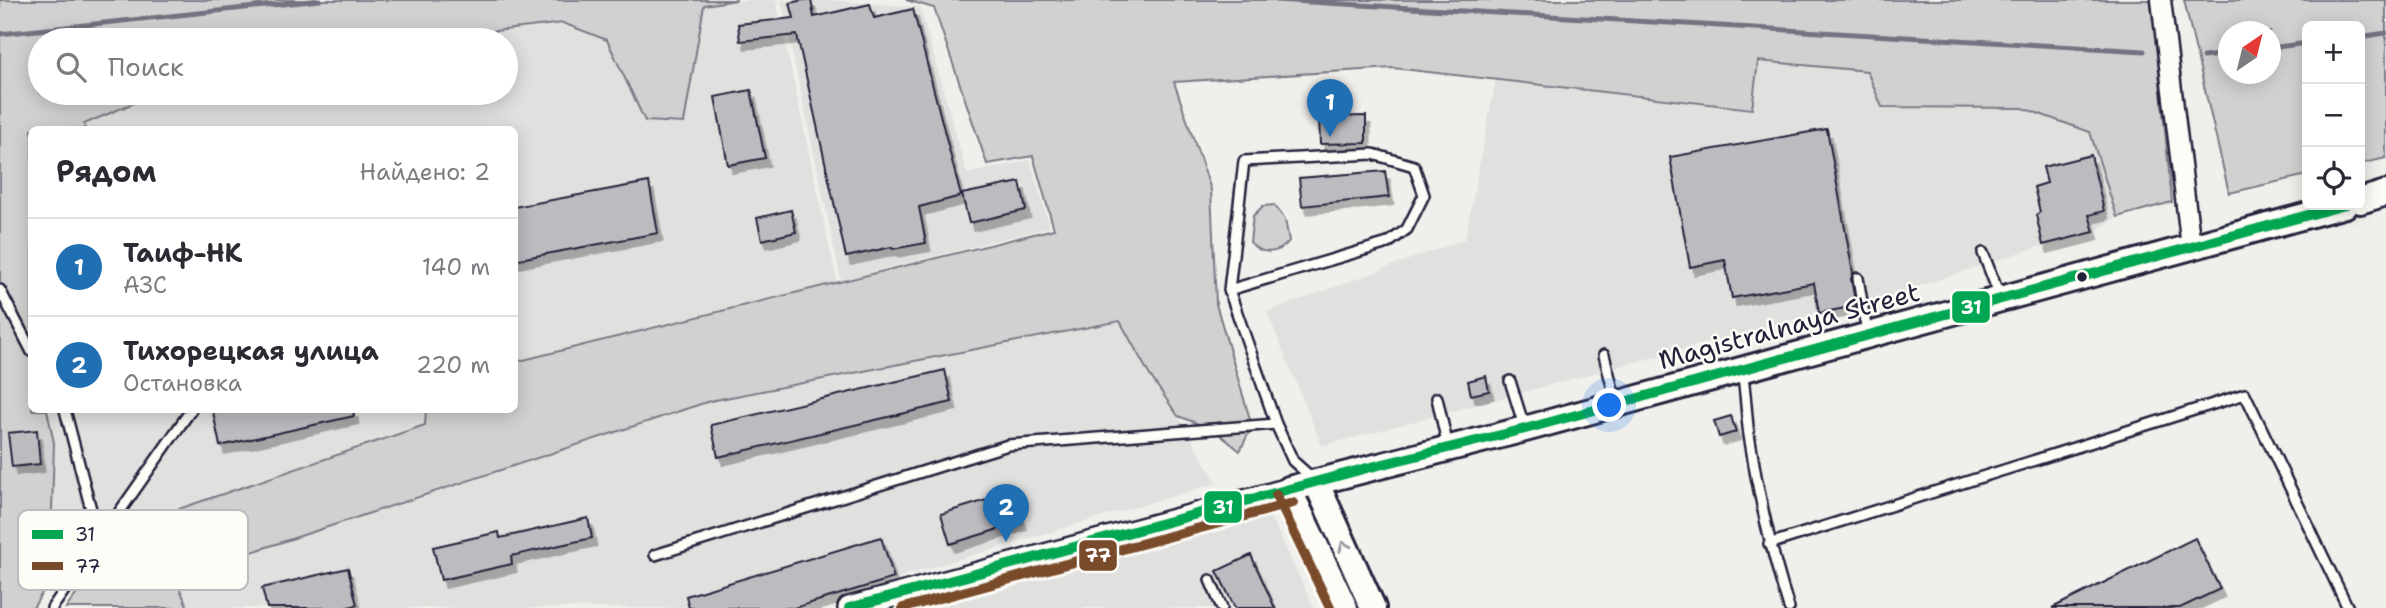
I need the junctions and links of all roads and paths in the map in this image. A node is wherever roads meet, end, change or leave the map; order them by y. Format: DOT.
graph roads {
  1 [pos="2161,0"];
  2 [pos="2386,193"];
  3 [pos="2365,199"];
  4 [pos="2327,210"];
  5 [pos="2191,247"];
  6 [pos="1983,253"];
  7 [pos="1858,278"];
  8 [pos="0,290"];
  9 [pos="1229,290"];
  10 [pos="2000,299"];
  11 [pos="1868,335"];
  12 [pos="28,344"];
  13 [pos="1604,355"];
  14 [pos="1742,369"];
  15 [pos="1510,381"];
  16 [pos="1437,398"];
  17 [pos="1616,404"];
  18 [pos="66,413"];
  19 [pos="189,413"];
  20 [pos="1276,424"];
  21 [pos="1525,429"];
  22 [pos="1448,447"];
  23 [pos="1291,475"];
  24 [pos="1316,482"];
  25 [pos="91,510"];
  26 [pos="120,510"];
  27 [pos="1769,544"];
  28 [pos="654,555"];
  29 [pos="1210,580"];
  30 [pos="64,590"];
  31 [pos="52,608"];
  32 [pos="849,608"];
  33 [pos="1222,608"];
  34 [pos="1345,608"];
  35 [pos="1373,608"];
  36 [pos="1789,608"];
  37 [pos="2348,608"];
  1 -- 5 [label="street"];
  2 -- 3 [label="main road"];
  4 -- 5 [label="main road, Magistralnaya Street"];
  5 -- 10 [label="main road, Magistralnaya Street"];
  6 -- 10 [label="lane"];
  7 -- 11 [label="lane"];
  8 -- 12 [label="lane"];
  9 -- 9 [label="lane"];
  9 -- 20 [label="lane"];
  10 -- 11 [label="main road, Magistralnaya Street"];
  11 -- 14 [label="main road, Magistralnaya Street"];
  13 -- 17 [label="lane"];
  14 -- 17 [label="main road, Magistralnaya Street"];
  14 -- 27 [label="lane"];
  15 -- 21 [label="lane"];
  16 -- 22 [label="lane"];
  17 -- 21 [label="main road, Magistralnaya Street"];
  18 -- 25 [label="lane"];
  19 -- 26 [label="lane"];
  20 -- 23 [label="lane"];
  20 -- 28 [label="lane"];
  21 -- 22 [label="main road, Magistralnaya Street"];
  22 -- 24 [label="main road, Magistralnaya Street"];
  23 -- 24 [label="main road, Magistralnaya Street"];
  23 -- 32 [label="street"];
  23 -- 34 [label="main road"];
  35 -- 24 [label="main road, one-way"];
  27 -- 36 [label="lane"];
  27 -- 37 [label="lane"];
  29 -- 33 [label="lane"];
  30 -- 31 [label="lane"];
}
